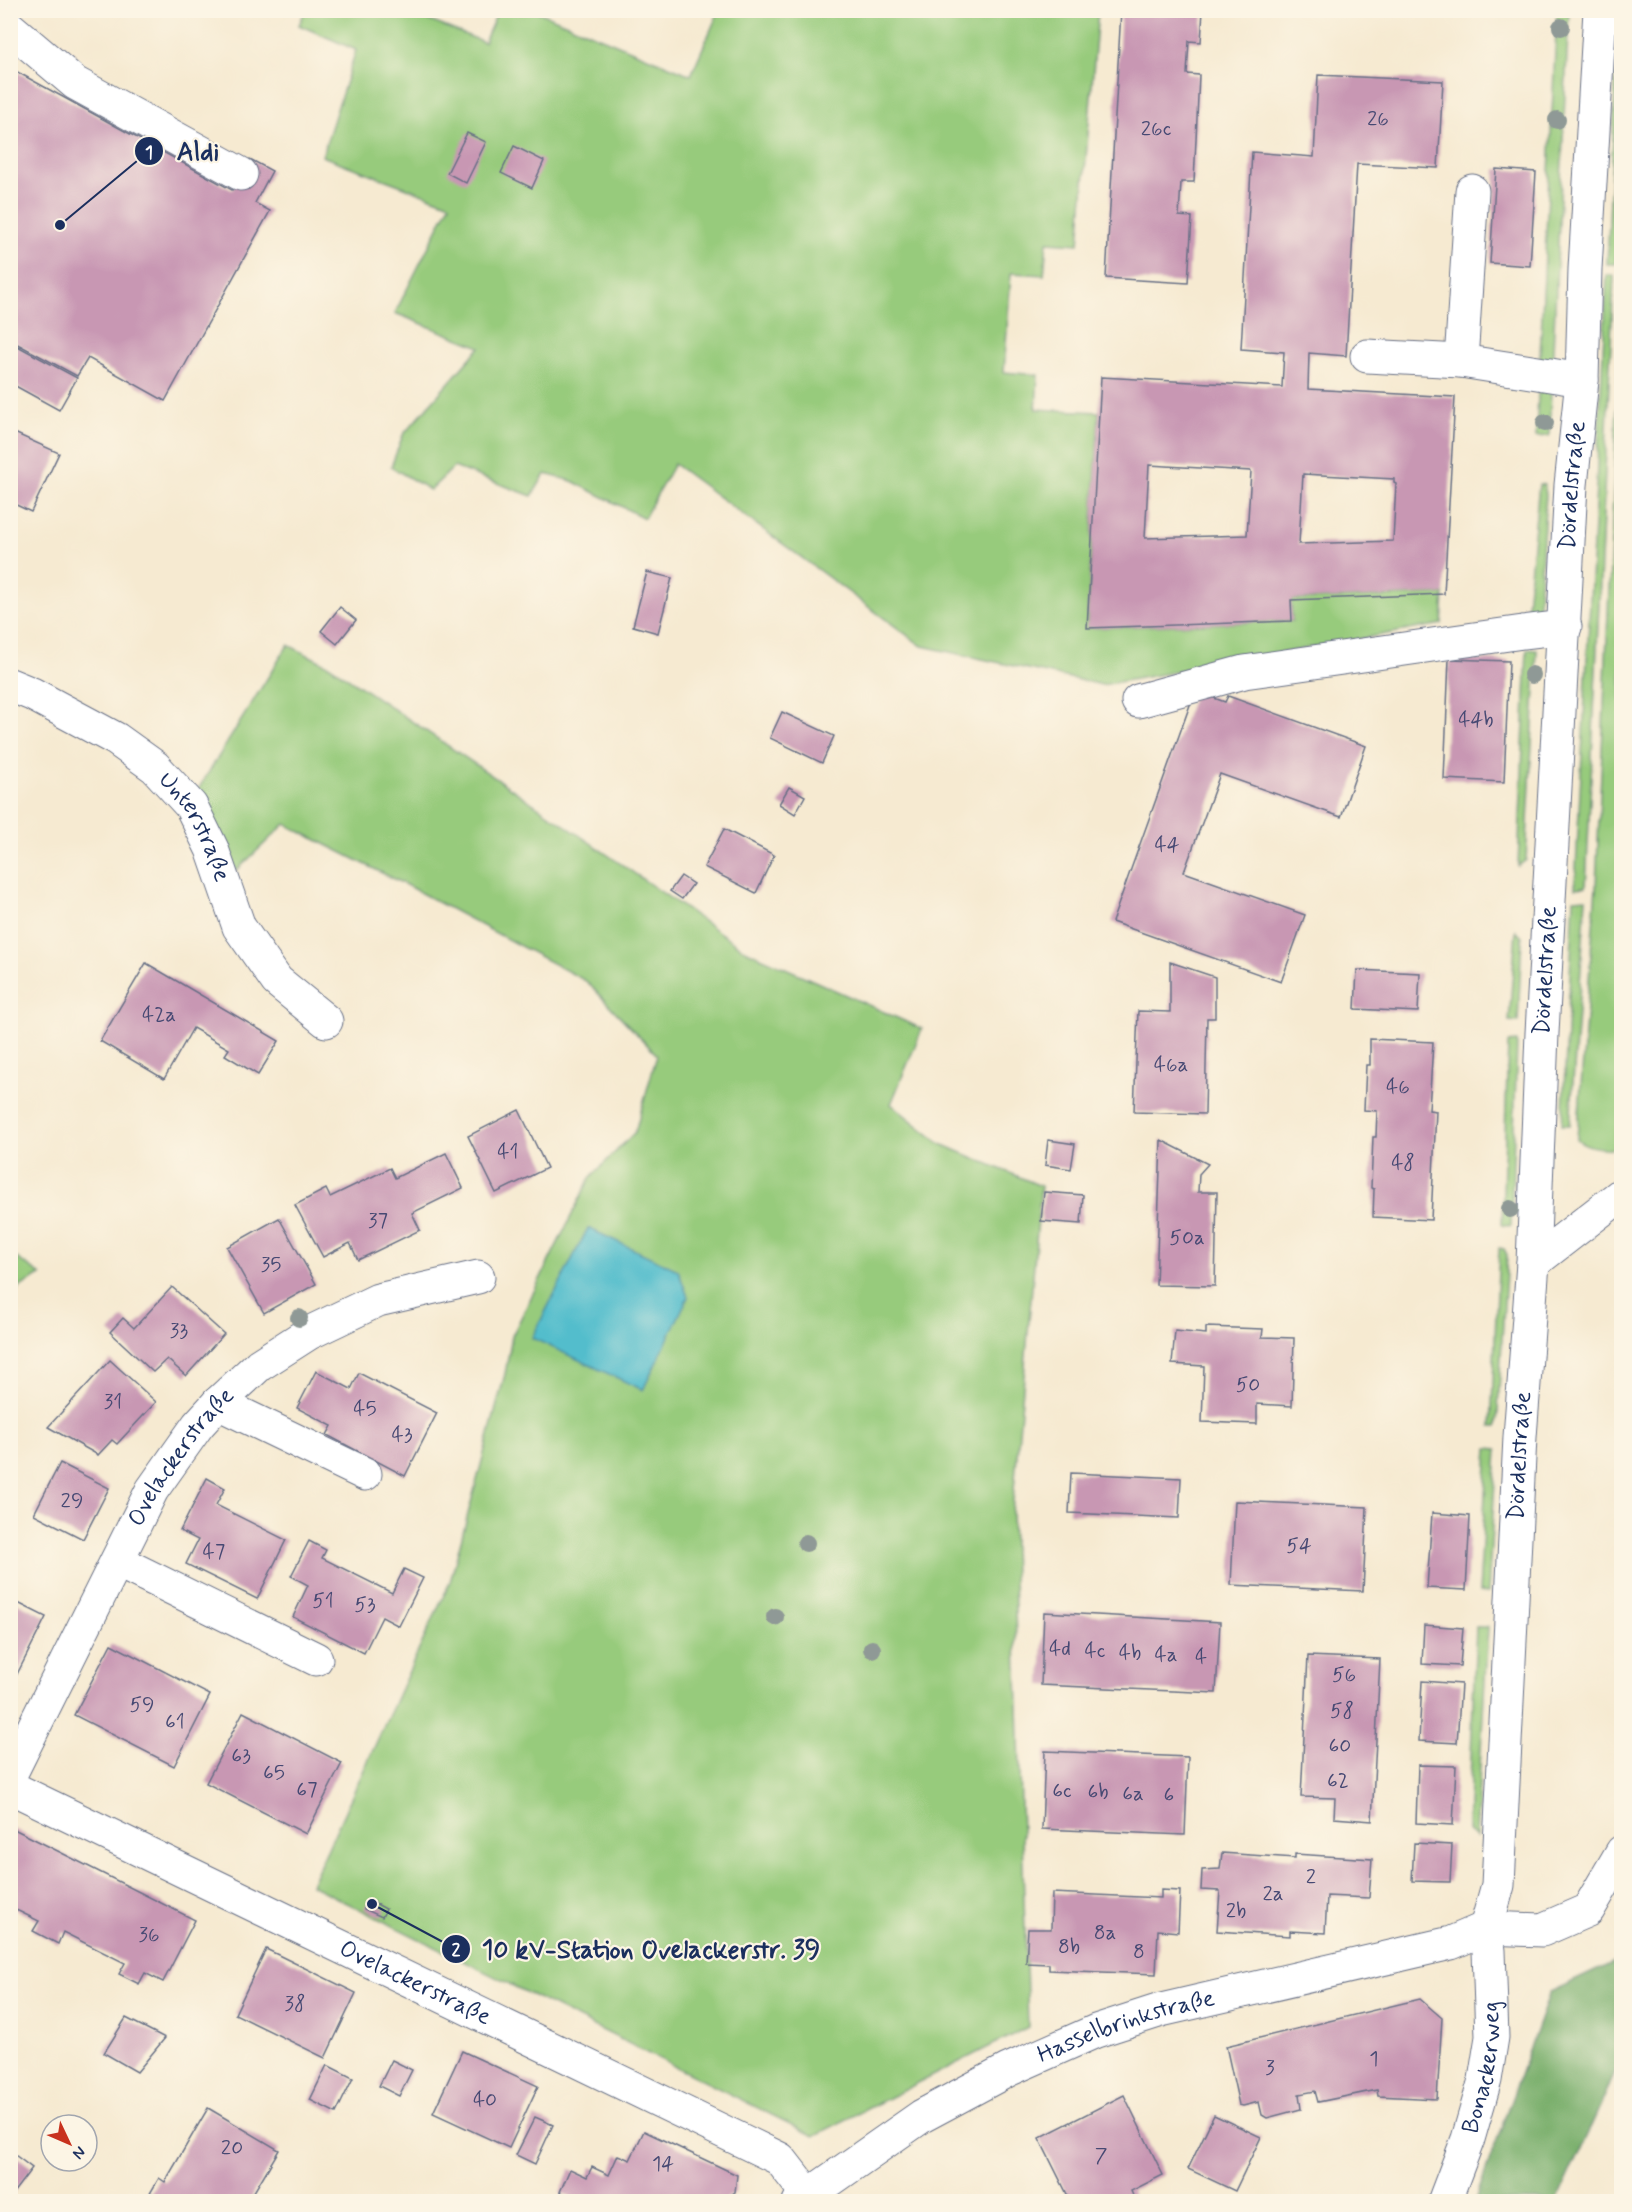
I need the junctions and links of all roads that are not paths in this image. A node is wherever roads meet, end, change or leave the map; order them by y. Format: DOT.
graph roads {
  1 [pos="1600,10"];
  2 [pos="10,28"];
  3 [pos="241,174"];
  4 [pos="1472,191"];
  5 [pos="1367,356"];
  6 [pos="1461,361"];
  7 [pos="1582,380"];
  8 [pos="1565,627"];
  9 [pos="10,685"];
  10 [pos="1138,701"];
  11 [pos="326,1021"];
  12 [pos="1622,1194"];
  13 [pos="1533,1263"];
  14 [pos="478,1277"];
  15 [pos="218,1403"];
  16 [pos="365,1474"];
  17 [pos="117,1561"];
  18 [pos="316,1659"];
  19 [pos="10,1775"];
  20 [pos="10,1787"];
  21 [pos="1622,1852"];
  22 [pos="1485,1928"];
  23 [pos="804,2198"];
  24 [pos="1444,2202"];
  1 -- 7 [label="street, Dördelstraße"];
  2 -- 3 [label="street"];
  4 -- 6 [label="street"];
  5 -- 6 [label="street"];
  6 -- 7 [label="street"];
  7 -- 8 [label="street, Dördelstraße"];
  8 -- 10 [label="street"];
  8 -- 13 [label="street, Dördelstraße"];
  9 -- 11 [label="street, Unterstraße"];
  12 -- 13 [label="street"];
  13 -- 22 [label="street, Dördelstraße"];
  14 -- 15 [label="street, Ovelackerstraße"];
  15 -- 16 [label="street"];
  15 -- 17 [label="street, Ovelackerstraße"];
  17 -- 18 [label="street"];
  17 -- 19 [label="street, Ovelackerstraße"];
  20 -- 23 [label="street, Ovelackerstraße"];
  21 -- 22 [label="street"];
  22 -- 23 [label="street, Hasselbrinkstraße"];
  22 -- 24 [label="street, Bonackerweg"];
}
